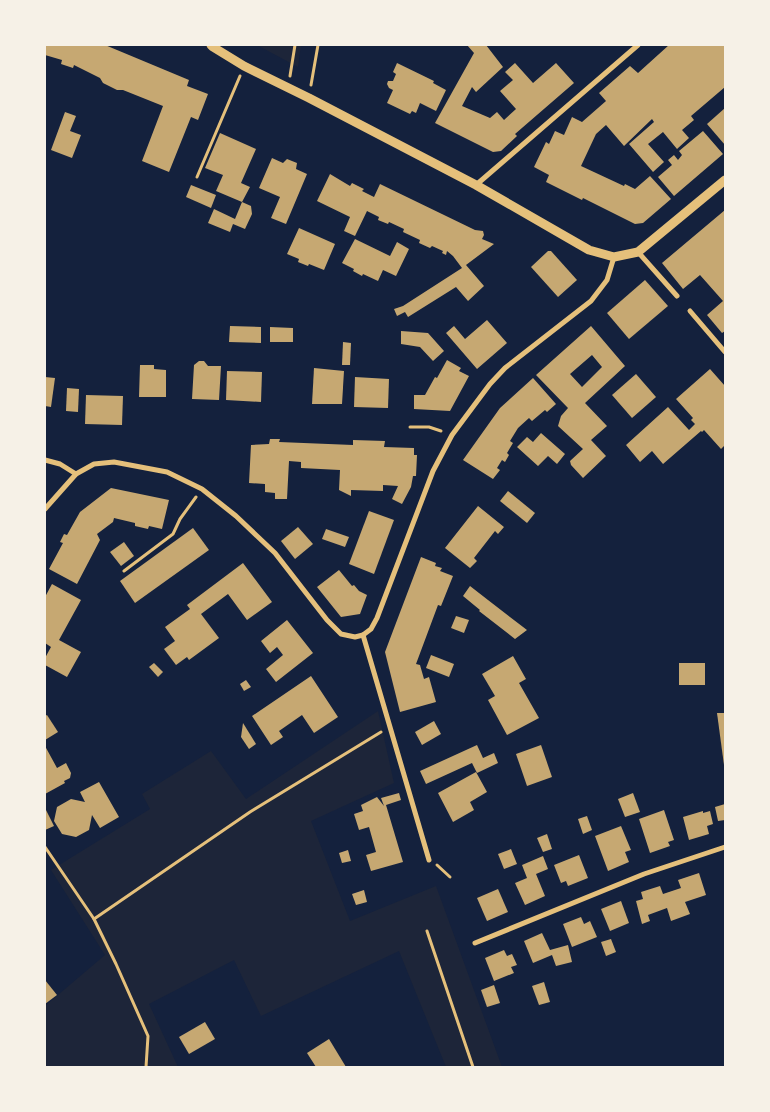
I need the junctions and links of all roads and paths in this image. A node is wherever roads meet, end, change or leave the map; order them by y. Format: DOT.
graph roads {
  1 [pos="211,45"];
  2 [pos="295,45"];
  3 [pos="318,45"];
  4 [pos="638,45"];
  5 [pos="244,66"];
  6 [pos="288,89"];
  7 [pos="309,98"];
  8 [pos="197,177"];
  9 [pos="725,180"];
  10 [pos="476,186"];
  11 [pos="638,252"];
  12 [pos="614,257"];
  13 [pos="677,296"];
  14 [pos="690,311"];
  15 [pos="725,352"];
  16 [pos="410,428"];
  17 [pos="429,428"];
  18 [pos="45,460"];
  19 [pos="76,474"];
  20 [pos="202,489"];
  21 [pos="45,508"];
  22 [pos="124,571"];
  23 [pos="363,635"];
  24 [pos="390,727"];
  25 [pos="45,846"];
  26 [pos="725,847"];
  27 [pos="429,860"];
  28 [pos="450,877"];
  29 [pos="94,919"];
  30 [pos="427,931"];
  31 [pos="475,943"];
  32 [pos="146,1067"];
  33 [pos="473,1067"];
  1 -- 5 [label="street"];
  2 -- 6 [label="path"];
  3 -- 7 [label="path"];
  4 -- 10 [label="street"];
  5 -- 6 [label="street"];
  5 -- 8 [label="path"];
  6 -- 7 [label="street"];
  7 -- 10 [label="street"];
  9 -- 11 [label="street"];
  10 -- 12 [label="street"];
  11 -- 12 [label="street"];
  11 -- 13 [label="street"];
  12 -- 23 [label="street"];
  14 -- 15 [label="street"];
  16 -- 17 [label="path"];
  18 -- 19 [label="street"];
  19 -- 20 [label="street"];
  19 -- 21 [label="street"];
  20 -- 22 [label="path"];
  20 -- 23 [label="street"];
  23 -- 24 [label="street"];
  24 -- 27 [label="street"];
  24 -- 29 [label="path"];
  25 -- 29 [label="path"];
  26 -- 31 [label="street"];
  27 -- 28 [label="path"];
  29 -- 32 [label="path"];
  30 -- 33 [label="path"];
}
